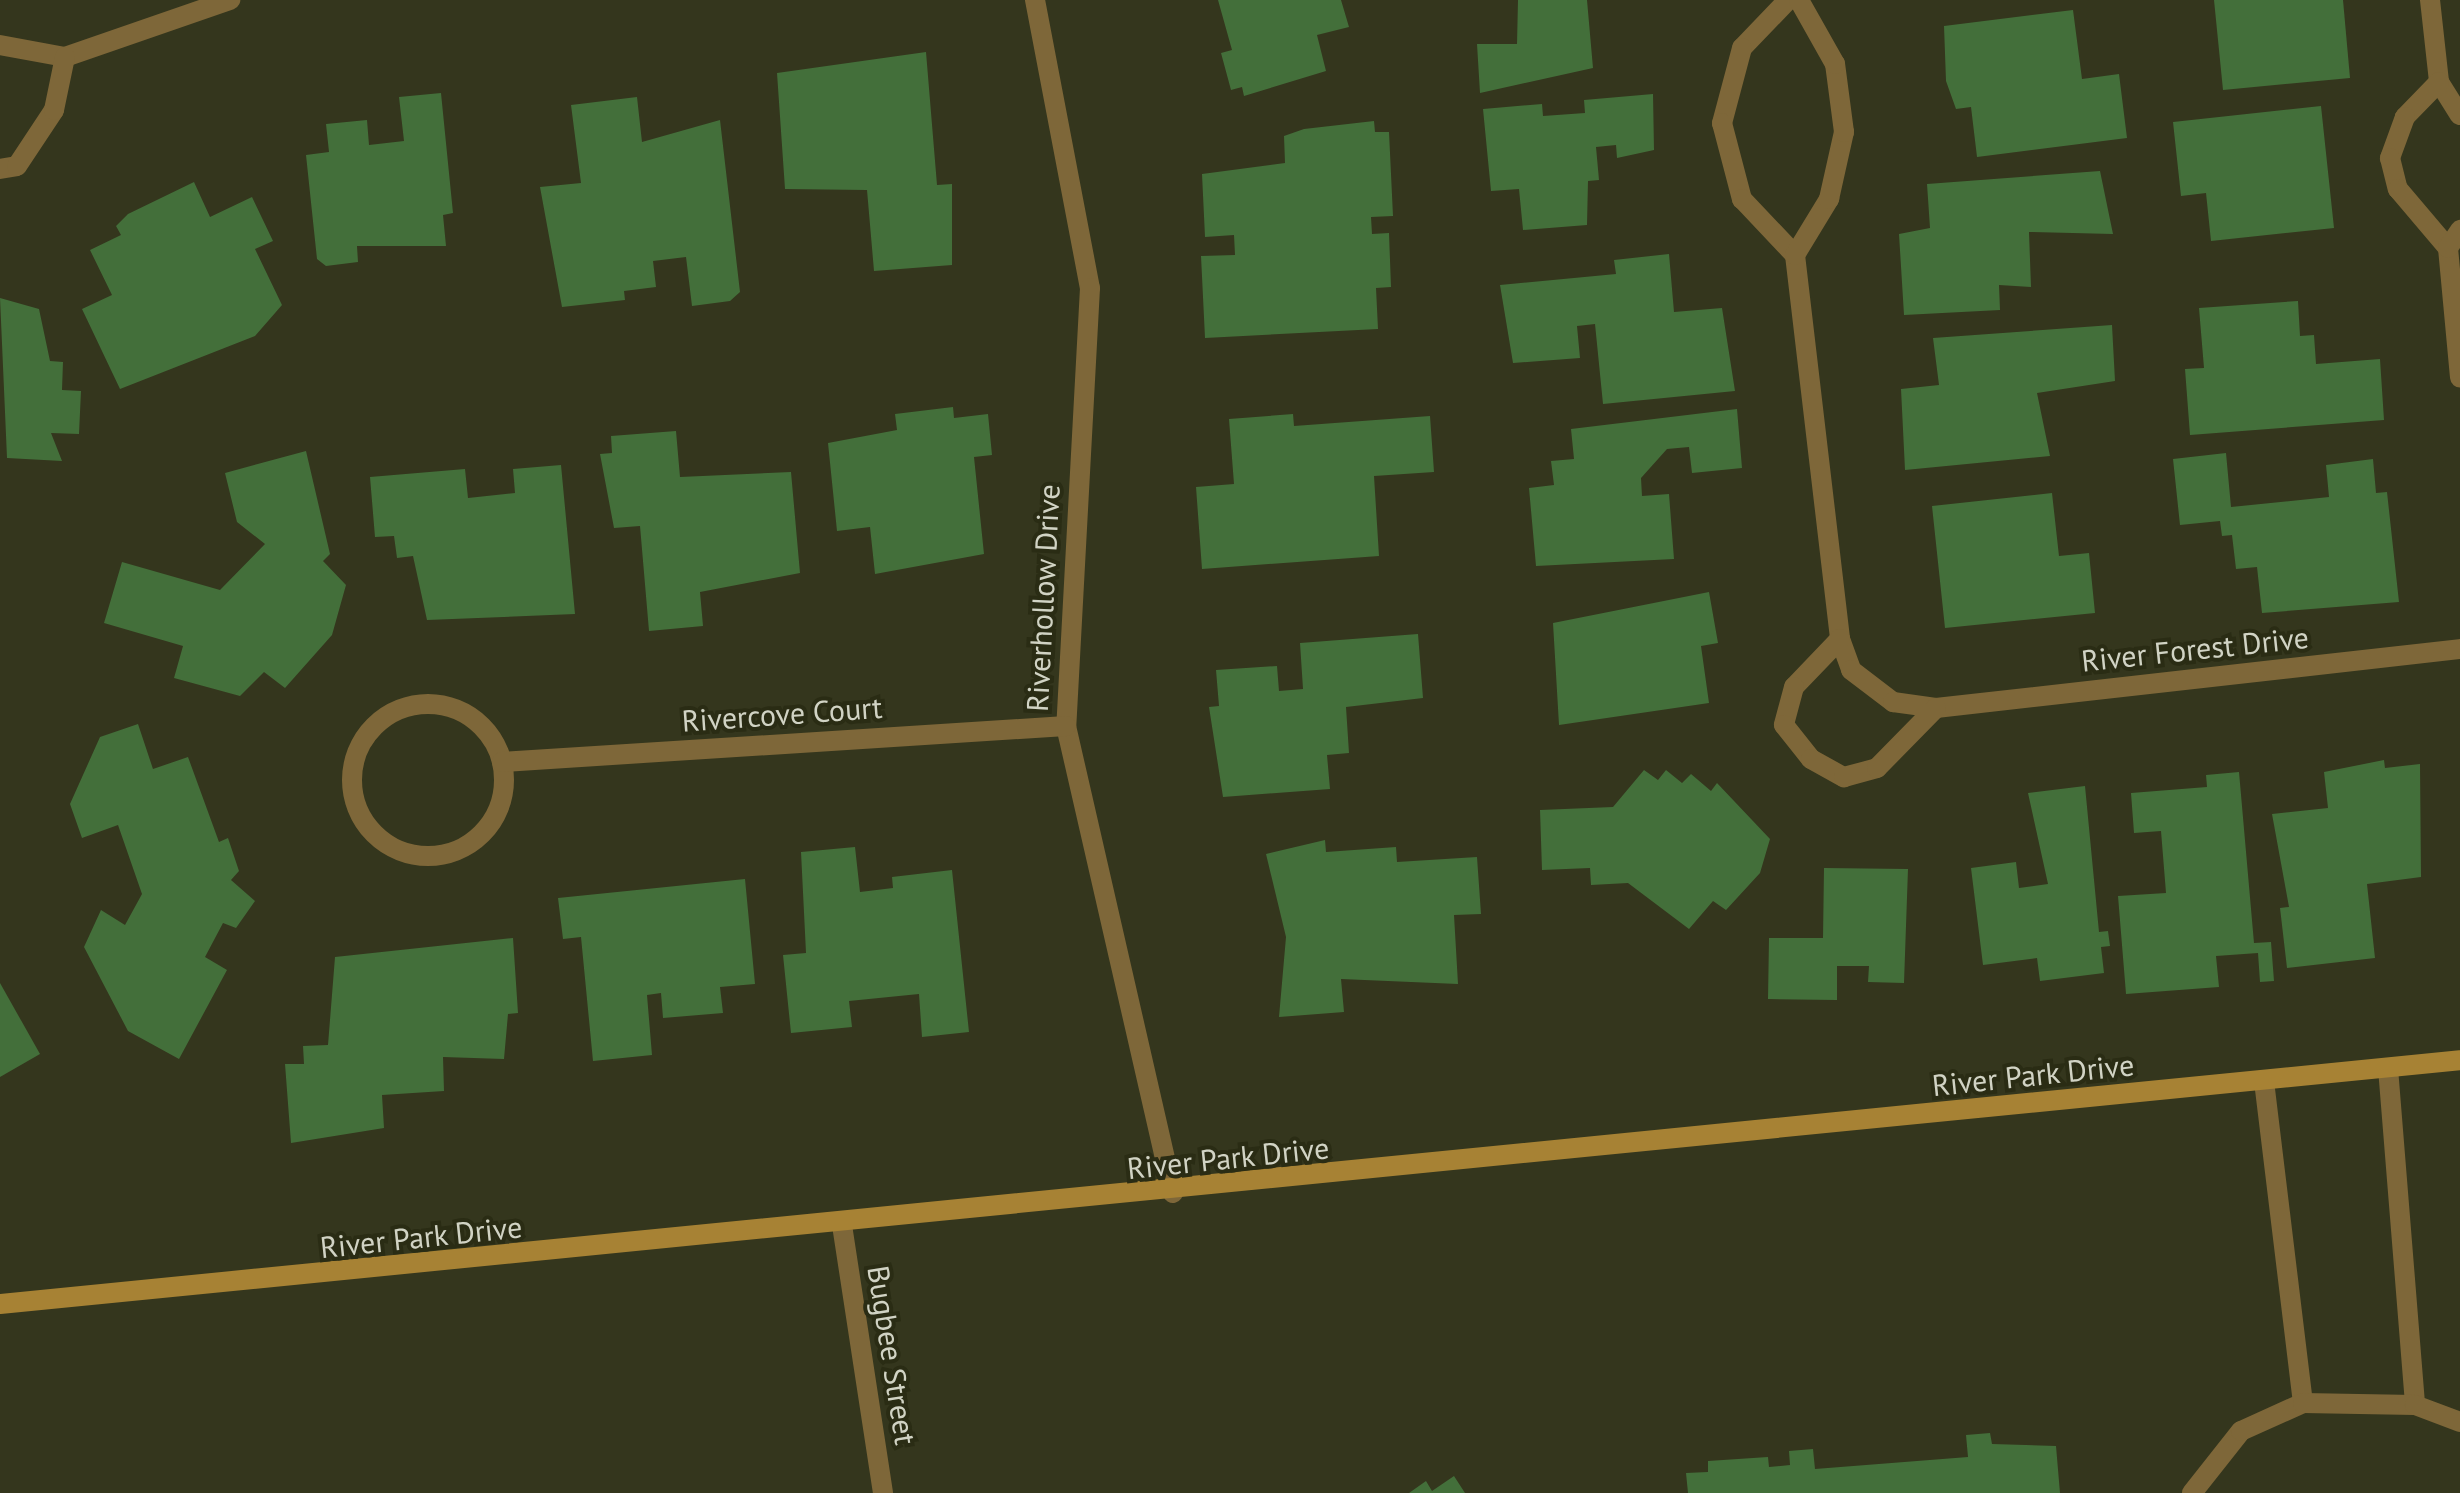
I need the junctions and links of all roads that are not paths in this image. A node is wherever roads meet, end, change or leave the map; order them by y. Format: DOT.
graph roads {
  1 [pos="230,0"];
  2 [pos="1035,0"];
  3 [pos="1788,0"];
  4 [pos="1799,0"];
  5 [pos="2430,0"];
  6 [pos="0,45"];
  7 [pos="66,57"];
  8 [pos="2439,82"];
  9 [pos="2460,115"];
  10 [pos="0,169"];
  11 [pos="2454,239"];
  12 [pos="1795,255"];
  13 [pos="2460,377"];
  14 [pos="1840,639"];
  15 [pos="2460,649"];
  16 [pos="1936,708"];
  17 [pos="1066,726"];
  18 [pos="502,762"];
  19 [pos="2460,1060"];
  20 [pos="2388,1068"];
  21 [pos="2264,1081"];
  22 [pos="1173,1193"];
  23 [pos="842,1225"];
  24 [pos="0,1304"];
  25 [pos="2303,1403"];
  26 [pos="2415,1405"];
  27 [pos="2460,1422"];
  28 [pos="882,1493"];
  29 [pos="2192,1493"];
  1 -- 7 [label="street"];
  2 -- 17 [label="street, Riverhollow Drive"];
  3 -- 12 [label="street"];
  4 -- 12 [label="street"];
  5 -- 8 [label="street"];
  6 -- 7 [label="street"];
  7 -- 10 [label="street"];
  8 -- 9 [label="street"];
  8 -- 11 [label="street"];
  11 -- 13 [label="street"];
  12 -- 14 [label="street, River Forest Drive"];
  14 -- 16 [label="street, River Forest Drive"];
  14 -- 16 [label="street"];
  15 -- 16 [label="street, River Forest Drive"];
  17 -- 18 [label="street, Rivercove Court"];
  17 -- 22 [label="street, Riverhollow Drive"];
  18 -- 18 [label="street"];
  19 -- 20 [label="street, River Park Drive"];
  20 -- 21 [label="street, River Park Drive"];
  20 -- 26 [label="street"];
  21 -- 22 [label="street, River Park Drive"];
  21 -- 25 [label="street"];
  22 -- 23 [label="street, River Park Drive"];
  23 -- 24 [label="street, River Park Drive"];
  23 -- 28 [label="street, Bugbee Street"];
  25 -- 26 [label="street"];
  25 -- 29 [label="street"];
  26 -- 27 [label="street"];
}
